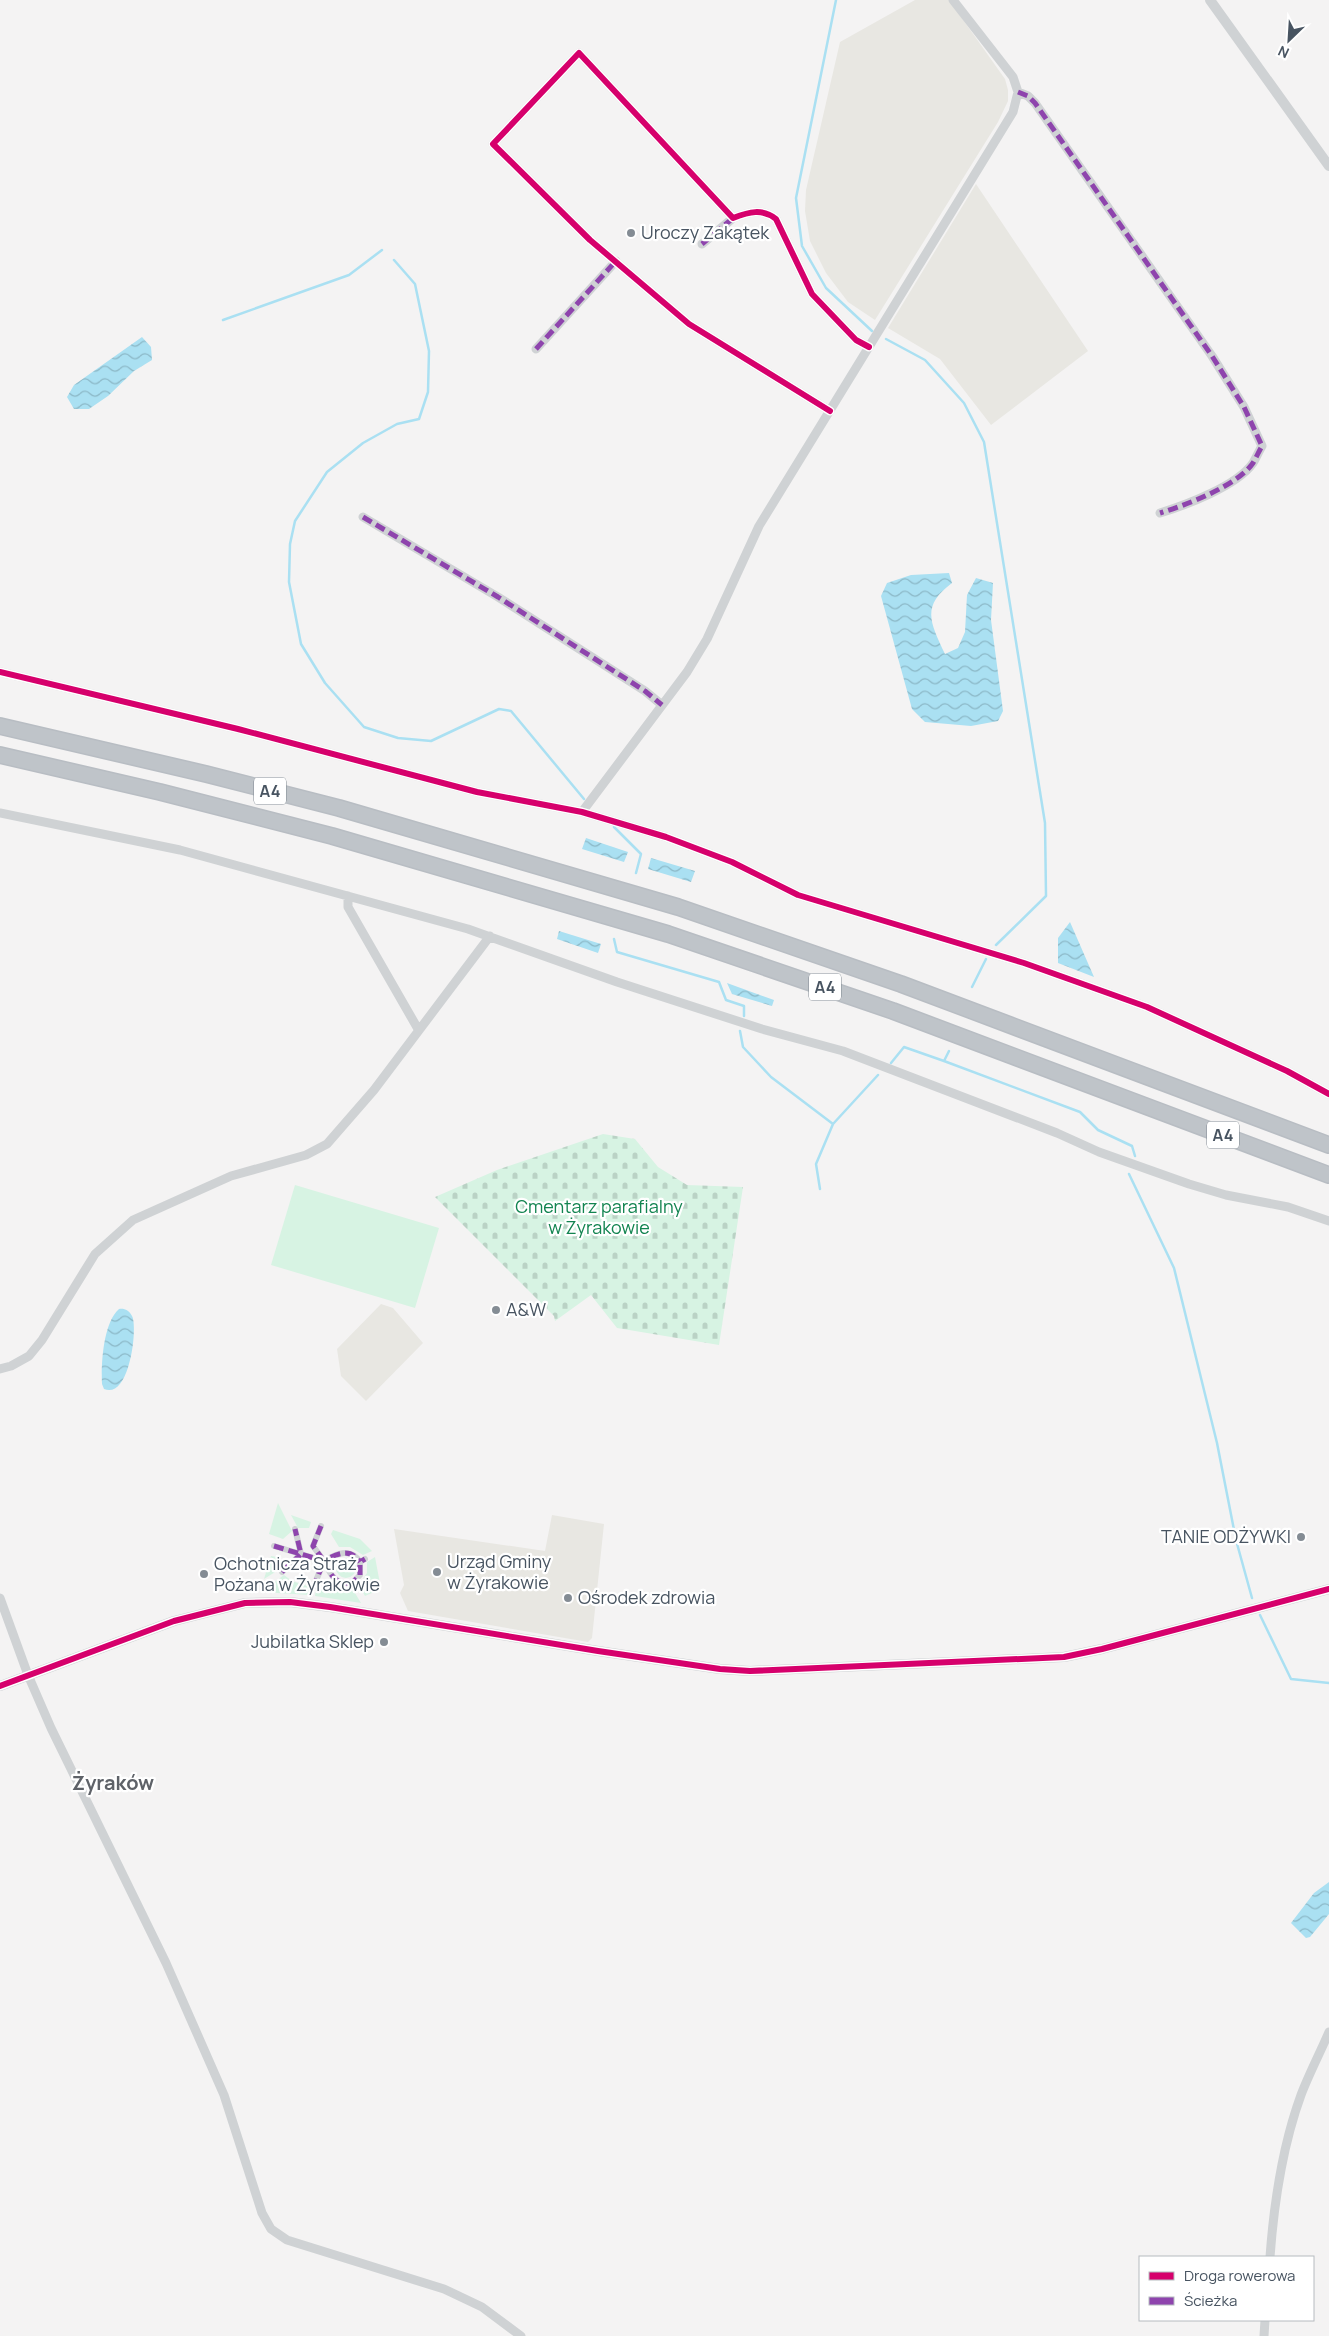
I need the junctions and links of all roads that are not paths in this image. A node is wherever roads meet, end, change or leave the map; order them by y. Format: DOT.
graph roads {
  1 [pos="953,0"];
  2 [pos="1210,0"];
  3 [pos="1018,92"];
  4 [pos="1329,166"];
  5 [pos="733,218"];
  6 [pos="702,244"];
  7 [pos="616,261"];
  8 [pos="869,347"];
  9 [pos="536,349"];
  10 [pos="830,411"];
  11 [pos="1160,514"];
  12 [pos="363,517"];
  13 [pos="0,672"];
  14 [pos="662,705"];
  15 [pos="0,726"];
  16 [pos="0,755"];
  17 [pos="582,812"];
  18 [pos="0,813"];
  19 [pos="348,896"];
  20 [pos="490,936"];
  21 [pos="418,1030"];
  22 [pos="1329,1094"];
  23 [pos="1327,1143"];
  24 [pos="1329,1175"];
  25 [pos="1329,1221"];
  26 [pos="0,1369"];
  27 [pos="321,1526"];
  28 [pos="295,1530"];
  29 [pos="274,1546"];
  30 [pos="301,1554"];
  31 [pos="324,1561"];
  32 [pos="282,1572"];
  33 [pos="313,1588"];
  34 [pos="1329,1589"];
  35 [pos="0,1598"];
  36 [pos="28,1675"];
  37 [pos="0,1686"];
  38 [pos="1329,2032"];
  39 [pos="1270,2256"];
  40 [pos="1265,2321"];
  41 [pos="521,2336"];
  42 [pos="1264,2336"];
  1 -- 3 [label="street"];
  2 -- 4 [label="street"];
  3 -- 8 [label="street"];
  3 -- 11 [label="street"];
  5 -- 6 [label="street"];
  5 -- 7 [label="street"];
  5 -- 8 [label="street"];
  7 -- 9 [label="street"];
  7 -- 10 [label="street"];
  8 -- 10 [label="street"];
  10 -- 14 [label="street"];
  12 -- 14 [label="street"];
  13 -- 17 [label="street"];
  14 -- 17 [label="street"];
  15 -- 23 [label="highway, A4"];
  16 -- 24 [label="highway, A4"];
  17 -- 22 [label="street"];
  18 -- 19 [label="street"];
  19 -- 20 [label="street"];
  19 -- 21 [label="street"];
  20 -- 21 [label="street"];
  20 -- 25 [label="street"];
  21 -- 26 [label="street"];
  27 -- 31 [label="street"];
  28 -- 30 [label="street"];
  29 -- 30 [label="street"];
  30 -- 31 [label="street"];
  30 -- 32 [label="street"];
  31 -- 31 [label="street"];
  31 -- 33 [label="street"];
  34 -- 36 [label="street"];
  35 -- 36 [label="street"];
  36 -- 37 [label="street"];
  36 -- 41 [label="street"];
  38 -- 39 [label="street"];
  40 -- 42 [label="street"];
}
